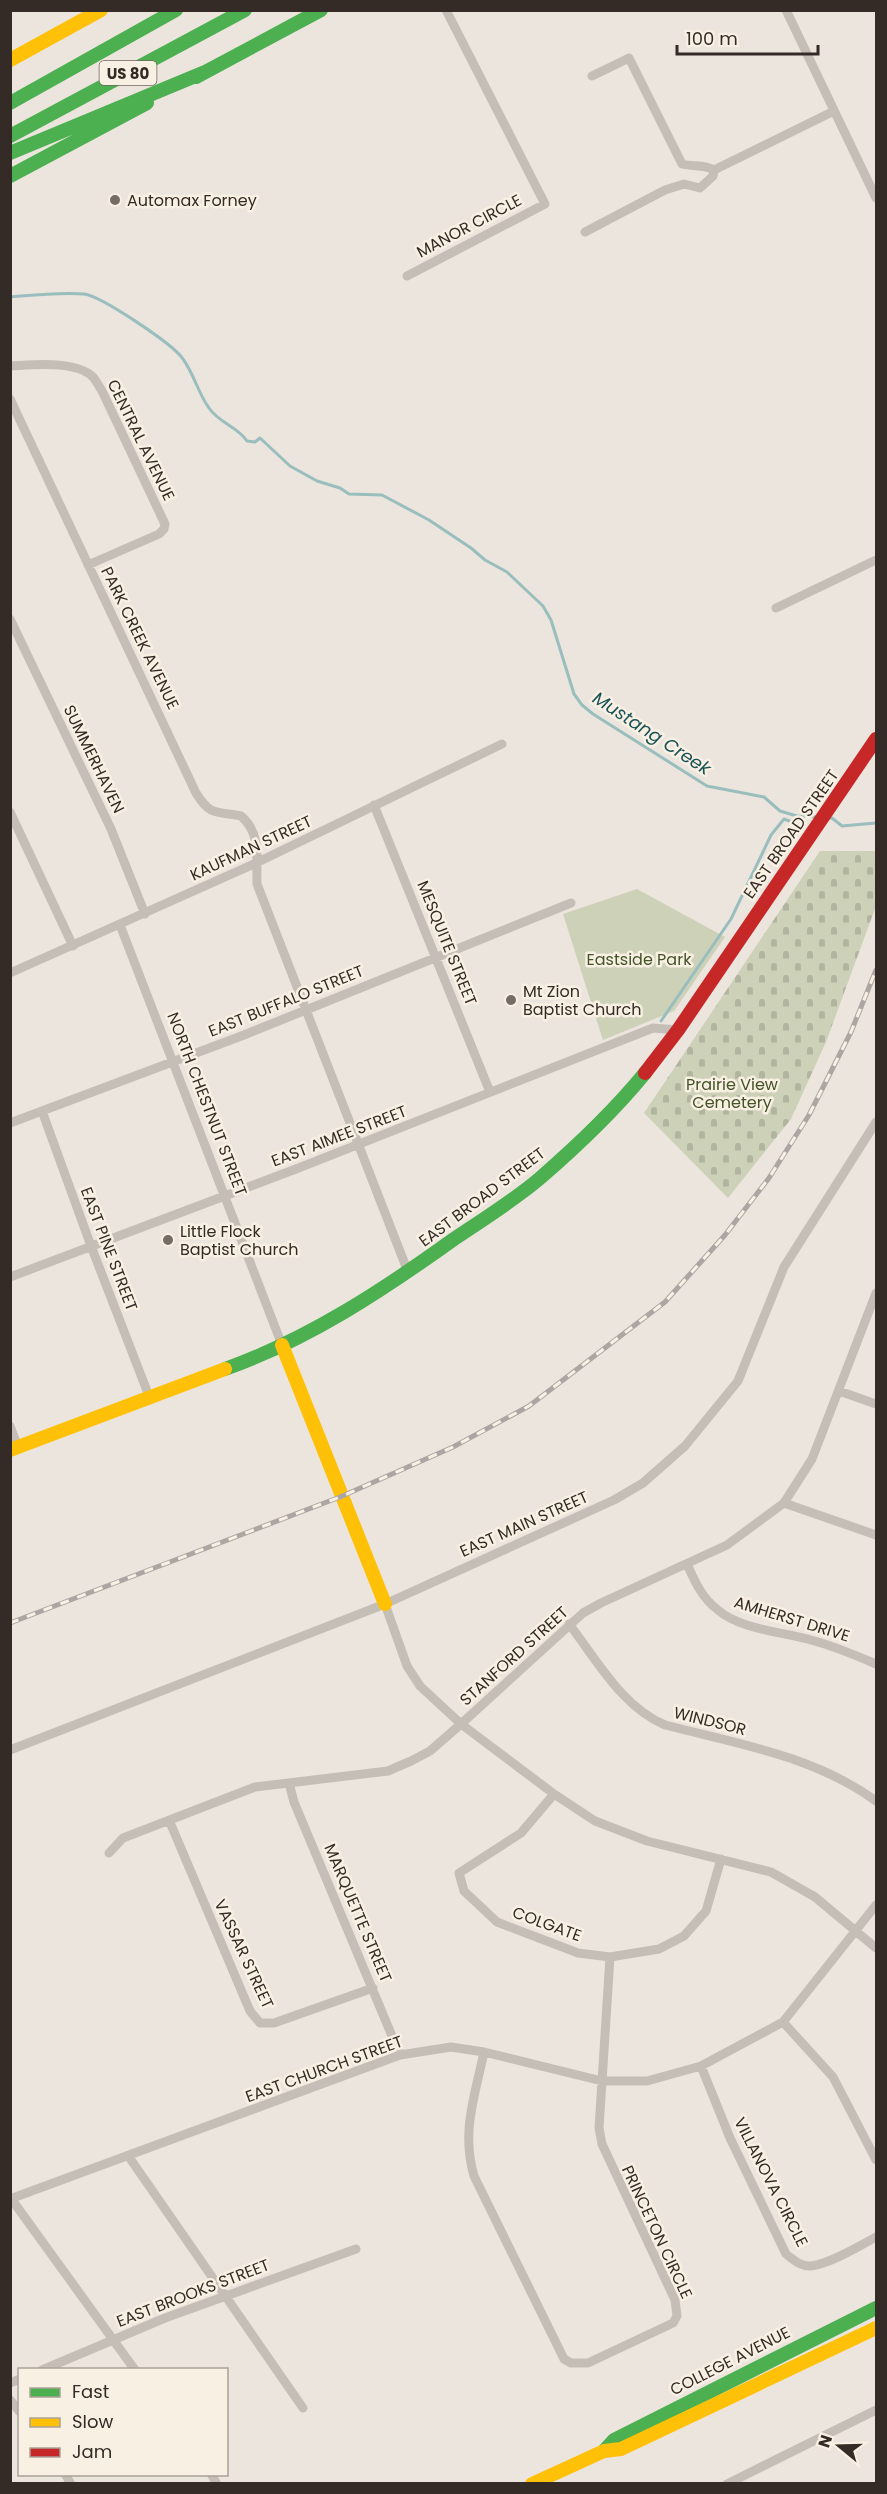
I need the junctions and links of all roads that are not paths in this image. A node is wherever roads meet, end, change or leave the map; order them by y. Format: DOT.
graph roads {
  1 [pos="101,10"];
  2 [pos="162,10"];
  3 [pos="176,10"];
  4 [pos="245,10"];
  5 [pos="321,10"];
  6 [pos="446,10"];
  7 [pos="786,10"];
  8 [pos="123,41"];
  9 [pos="10,60"];
  10 [pos="205,72"];
  11 [pos="592,76"];
  12 [pos="10,104"];
  13 [pos="834,111"];
  14 [pos="10,136"];
  15 [pos="10,153"];
  16 [pos="714,170"];
  17 [pos="10,176"];
  18 [pos="876,198"];
  19 [pos="585,232"];
  20 [pos="407,276"];
  21 [pos="10,366"];
  22 [pos="10,399"];
  23 [pos="876,560"];
  24 [pos="88,565"];
  25 [pos="776,609"];
  26 [pos="10,619"];
  27 [pos="876,739"];
  28 [pos="502,744"];
  29 [pos="374,806"];
  30 [pos="10,812"];
  31 [pos="256,862"];
  32 [pos="571,903"];
  33 [pos="145,914"];
  34 [pos="120,925"];
  35 [pos="73,946"];
  36 [pos="437,957"];
  37 [pos="10,973"];
  38 [pos="305,1011"];
  39 [pos="678,1030"];
  40 [pos="174,1061"];
  41 [pos="490,1092"];
  42 [pos="42,1112"];
  43 [pos="876,1122"];
  44 [pos="10,1123"];
  45 [pos="358,1144"];
  46 [pos="225,1196"];
  47 [pos="91,1246"];
  48 [pos="408,1272"];
  49 [pos="10,1277"];
  50 [pos="876,1293"];
  51 [pos="282,1346"];
  52 [pos="839,1391"];
  53 [pos="149,1396"];
  54 [pos="876,1404"];
  55 [pos="10,1425"];
  56 [pos="14,1449"];
  57 [pos="784,1503"];
  58 [pos="876,1536"];
  59 [pos="687,1564"];
  60 [pos="385,1604"];
  61 [pos="569,1624"];
  62 [pos="876,1664"];
  63 [pos="462,1724"];
  64 [pos="10,1750"];
  65 [pos="290,1783"];
  66 [pos="554,1794"];
  67 [pos="876,1801"];
  68 [pos="169,1820"];
  69 [pos="108,1853"];
  70 [pos="721,1859"];
  71 [pos="876,1905"];
  72 [pos="856,1931"];
  73 [pos="876,1948"];
  74 [pos="610,1957"];
  75 [pos="373,1988"];
  76 [pos="783,2022"];
  77 [pos="484,2052"];
  78 [pos="400,2055"];
  79 [pos="701,2066"];
  80 [pos="602,2081"];
  81 [pos="129,2157"];
  82 [pos="876,2160"];
  83 [pos="11,2199"];
  84 [pos="876,2237"];
  85 [pos="356,2249"];
  86 [pos="224,2297"];
  87 [pos="876,2308"];
  88 [pos="876,2328"];
  89 [pos="113,2340"];
  90 [pos="47,2368"];
  91 [pos="134,2368"];
  92 [pos="303,2408"];
  93 [pos="876,2410"];
  94 [pos="604,2451"];
  95 [pos="532,2484"];
  96 [pos="727,2484"];
  1 -- 9 [label="main road"];
  2 -- 8 [label="main road"];
  3 -- 8 [label="main road, US 80"];
  4 -- 14 [label="main road, US 80"];
  5 -- 10 [label="main road"];
  6 -- 20 [label="street, MANOR CIRCLE"];
  7 -- 13 [label="street"];
  8 -- 12 [label="main road, US 80"];
  10 -- 15 [label="main road"];
  10 -- 17 [label="main road"];
  11 -- 16 [label="street"];
  13 -- 16 [label="street"];
  13 -- 18 [label="street"];
  16 -- 19 [label="street"];
  21 -- 24 [label="street, CENTRAL AVENUE"];
  22 -- 24 [label="street, PARK CREEK AVENUE"];
  23 -- 25 [label="street"];
  24 -- 31 [label="street, PARK CREEK AVENUE"];
  26 -- 33 [label="street, SUMMERHAVEN"];
  27 -- 39 [label="main road, EAST BROAD STREET"];
  28 -- 29 [label="street, KAUFMAN STREET"];
  29 -- 31 [label="street, KAUFMAN STREET"];
  29 -- 36 [label="street, MESQUITE STREET"];
  30 -- 35 [label="street"];
  31 -- 33 [label="street, KAUFMAN STREET"];
  31 -- 38 [label="street"];
  32 -- 36 [label="street, EAST BUFFALO STREET"];
  33 -- 34 [label="street, KAUFMAN STREET"];
  34 -- 35 [label="street, KAUFMAN STREET"];
  34 -- 40 [label="street, NORTH CHESTNUT STREET"];
  35 -- 37 [label="street, KAUFMAN STREET"];
  36 -- 38 [label="street, EAST BUFFALO STREET"];
  36 -- 41 [label="street, MESQUITE STREET"];
  38 -- 40 [label="street, EAST BUFFALO STREET"];
  38 -- 45 [label="street"];
  39 -- 41 [label="street, EAST AIMEE STREET"];
  39 -- 48 [label="main road, EAST BROAD STREET"];
  40 -- 42 [label="street, EAST BUFFALO STREET"];
  40 -- 46 [label="street, NORTH CHESTNUT STREET"];
  41 -- 45 [label="street, EAST AIMEE STREET"];
  42 -- 44 [label="street, EAST BUFFALO STREET"];
  42 -- 47 [label="street, EAST PINE STREET"];
  43 -- 60 [label="street, EAST MAIN STREET"];
  45 -- 46 [label="street, EAST AIMEE STREET"];
  45 -- 48 [label="street"];
  46 -- 47 [label="street, EAST AIMEE STREET"];
  46 -- 51 [label="street, NORTH CHESTNUT STREET"];
  47 -- 49 [label="street, EAST AIMEE STREET"];
  47 -- 53 [label="street, EAST PINE STREET"];
  48 -- 51 [label="main road, EAST BROAD STREET"];
  50 -- 52 [label="street, STANFORD STREET"];
  51 -- 53 [label="main road, EAST BROAD STREET"];
  51 -- 60 [label="main road, NORTH CHESTNUT STREET"];
  52 -- 54 [label="street"];
  52 -- 57 [label="street, STANFORD STREET"];
  53 -- 56 [label="main road, EAST BROAD STREET"];
  55 -- 56 [label="street"];
  57 -- 58 [label="street"];
  57 -- 59 [label="street, STANFORD STREET"];
  59 -- 61 [label="street, STANFORD STREET"];
  59 -- 62 [label="street, AMHERST DRIVE"];
  60 -- 63 [label="street"];
  60 -- 64 [label="street, EAST MAIN STREET"];
  61 -- 63 [label="street, STANFORD STREET"];
  61 -- 67 [label="street, WINDSOR"];
  63 -- 65 [label="street, STANFORD STREET"];
  63 -- 66 [label="street"];
  65 -- 68 [label="street, STANFORD STREET"];
  65 -- 75 [label="street, MARQUETTE STREET"];
  66 -- 70 [label="street"];
  66 -- 74 [label="street, COLGATE"];
  68 -- 69 [label="street, STANFORD STREET"];
  68 -- 75 [label="street, VASSAR STREET"];
  70 -- 72 [label="street"];
  70 -- 74 [label="street, COLGATE"];
  71 -- 72 [label="street, EAST CHURCH STREET"];
  72 -- 73 [label="street"];
  72 -- 76 [label="street, EAST CHURCH STREET"];
  74 -- 80 [label="street, PRINCETON CIRCLE"];
  75 -- 78 [label="street, MARQUETTE STREET"];
  76 -- 79 [label="street, EAST CHURCH STREET"];
  76 -- 82 [label="street"];
  77 -- 78 [label="street, EAST CHURCH STREET"];
  77 -- 80 [label="street, EAST CHURCH STREET"];
  77 -- 80 [label="street, PRINCETON CIRCLE"];
  78 -- 81 [label="street, EAST CHURCH STREET"];
  79 -- 80 [label="street, EAST CHURCH STREET"];
  79 -- 84 [label="street, VILLANOVA CIRCLE"];
  81 -- 83 [label="street, EAST CHURCH STREET"];
  81 -- 86 [label="street"];
  83 -- 89 [label="street"];
  85 -- 86 [label="street, EAST BROOKS STREET"];
  86 -- 89 [label="street, EAST BROOKS STREET"];
  86 -- 92 [label="street"];
  87 -- 94 [label="main road, COLLEGE AVENUE"];
  88 -- 94 [label="main road, COLLEGE AVENUE"];
  89 -- 90 [label="street, EAST BROOKS STREET"];
  89 -- 91 [label="street"];
  93 -- 96 [label="street"];
  94 -- 95 [label="main road, COLLEGE AVENUE"];
}
